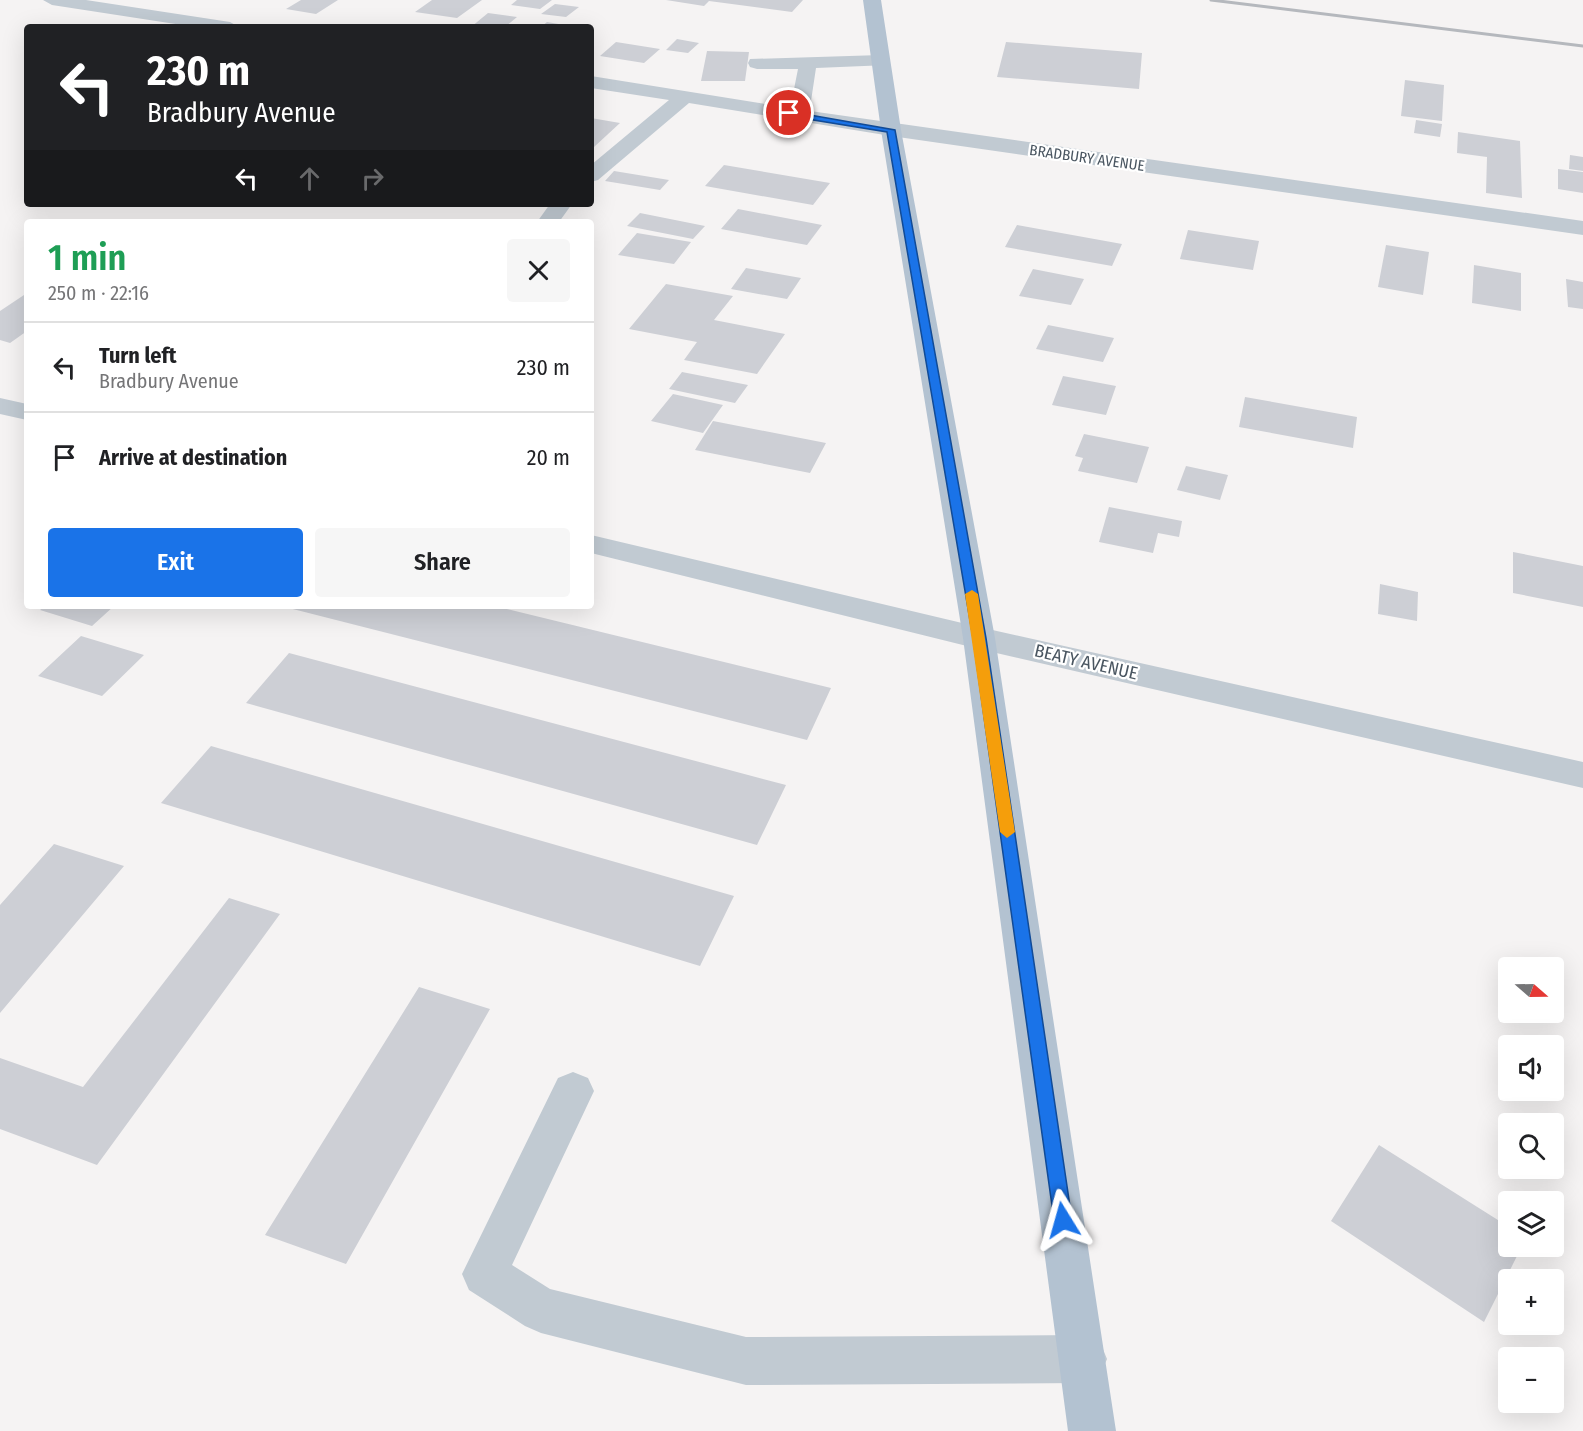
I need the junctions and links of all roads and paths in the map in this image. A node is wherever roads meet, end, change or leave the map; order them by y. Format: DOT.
graph roads {
  1 [pos="52,0"];
  2 [pos="872,0"];
  3 [pos="210,24"];
  4 [pos="881,61"];
  5 [pos="757,63"];
  6 [pos="808,63"];
  7 [pos="594,82"];
  8 [pos="686,96"];
  9 [pos="789,113"];
  10 [pos="891,130"];
  11 [pos="594,173"];
  12 [pos="1583,228"];
  13 [pos="0,406"];
  14 [pos="24,411"];
  15 [pos="594,545"];
  16 [pos="979,638"];
  17 [pos="1583,775"];
  18 [pos="573,1091"];
  19 [pos="1083,1359"];
  20 [pos="1092,1431"];
  1 -- 3 [label="street"];
  2 -- 4 [label="main road"];
  4 -- 6 [label="street"];
  4 -- 10 [label="main road"];
  5 -- 6 [label="street"];
  6 -- 9 [label="street"];
  7 -- 8 [label="street, BRADBURY AVENUE"];
  8 -- 9 [label="street, BRADBURY AVENUE"];
  8 -- 11 [label="street"];
  9 -- 10 [label="street, BRADBURY AVENUE"];
  10 -- 12 [label="street, BRADBURY AVENUE"];
  10 -- 16 [label="main road"];
  13 -- 14 [label="street"];
  15 -- 16 [label="street, BEATY AVENUE"];
  16 -- 17 [label="street, BEATY AVENUE"];
  16 -- 19 [label="main road"];
  18 -- 19 [label="street"];
  19 -- 20 [label="main road"];
}
